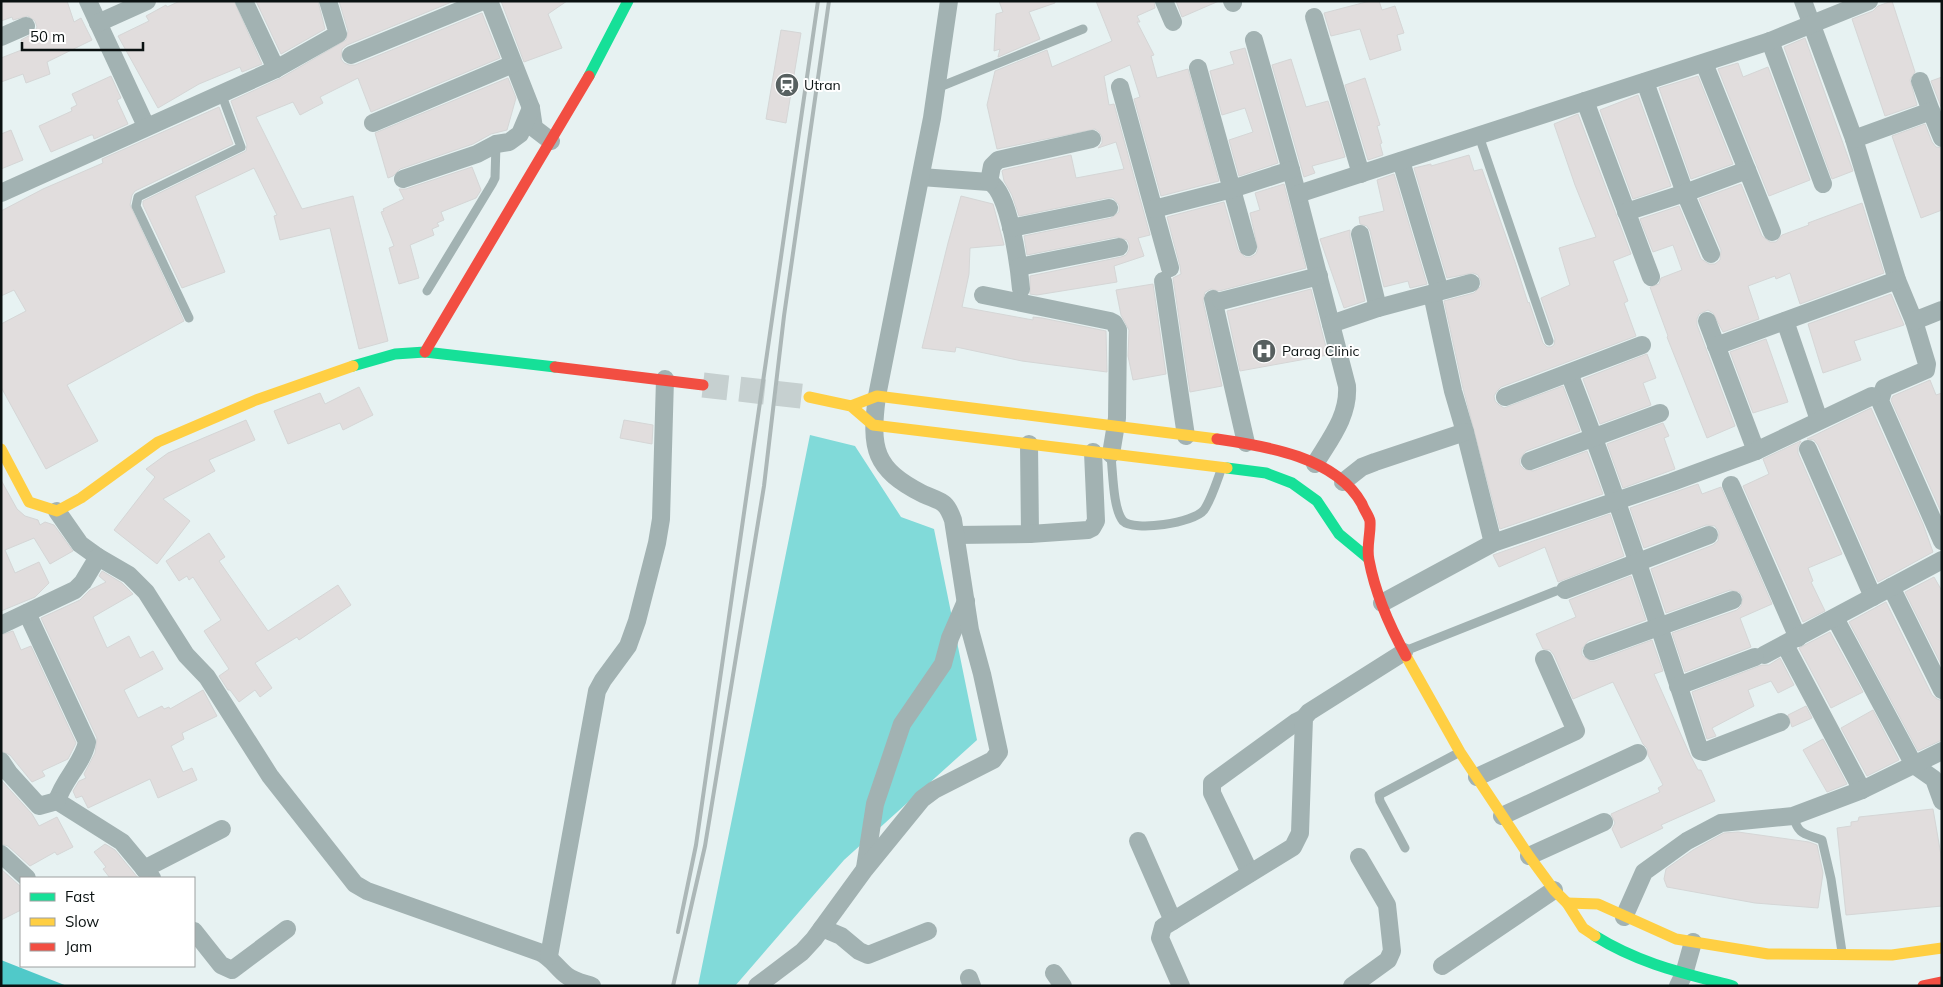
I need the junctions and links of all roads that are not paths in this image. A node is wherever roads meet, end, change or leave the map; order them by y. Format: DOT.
graph roads {
  1 [pos="88,1"];
  2 [pos="147,1"];
  3 [pos="244,1"];
  4 [pos="328,1"];
  5 [pos="483,1"];
  6 [pos="489,1"];
  7 [pos="628,1"];
  8 [pos="949,1"];
  9 [pos="1164,1"];
  10 [pos="1802,1"];
  11 [pos="1869,1"];
  12 [pos="1314,17"];
  13 [pos="1173,22"];
  14 [pos="98,23"];
  15 [pos="1812,24"];
  16 [pos="26,26"];
  17 [pos="1083,29"];
  18 [pos="1,37"];
  19 [pos="1254,40"];
  20 [pos="1770,41"];
  21 [pos="351,55"];
  22 [pos="1704,63"];
  23 [pos="513,64"];
  24 [pos="1198,68"];
  25 [pos="276,69"];
  26 [pos="1920,81"];
  27 [pos="1645,82"];
  28 [pos="1120,87"];
  29 [pos="936,88"];
  30 [pos="221,93"];
  31 [pos="1585,101"];
  32 [pos="531,108"];
  33 [pos="373,123"];
  34 [pos="1938,123"];
  35 [pos="146,126"];
  36 [pos="1479,136"];
  37 [pos="1092,139"];
  38 [pos="1854,139"];
  39 [pos="551,141"];
  40 [pos="496,144"];
  41 [pos="1401,161"];
  42 [pos="1291,170"];
  43 [pos="1747,170"];
  44 [pos="1361,174"];
  45 [pos="921,177"];
  46 [pos="404,179"];
  47 [pos="989,182"];
  48 [pos="1823,184"];
  49 [pos="1232,189"];
  50 [pos="1,193"];
  51 [pos="1685,193"];
  52 [pos="1298,194"];
  53 [pos="1109,208"];
  54 [pos="1154,209"];
  55 [pos="1626,212"];
  56 [pos="1011,228"];
  57 [pos="1772,232"];
  58 [pos="1360,234"];
  59 [pos="1119,247"];
  60 [pos="1248,247"];
  61 [pos="1710,254"];
  62 [pos="1019,267"];
  63 [pos="1319,276"];
  64 [pos="1651,277"];
  65 [pos="1897,280"];
  66 [pos="1471,283"];
  67 [pos="1021,289"];
  68 [pos="427,291"];
  69 [pos="1436,293"];
  70 [pos="983,295"];
  71 [pos="1378,308"];
  72 [pos="1942,310"];
  73 [pos="189,318"];
  74 [pos="1706,321"];
  75 [pos="1785,321"];
  76 [pos="1914,321"];
  77 [pos="1331,324"];
  78 [pos="1550,341"];
  79 [pos="1642,345"];
  80 [pos="1716,346"];
  81 [pos="425,352"];
  82 [pos="1569,373"];
  83 [pos="665,379"];
  84 [pos="704,384"];
  85 [pos="877,396"];
  86 [pos="1506,396"];
  87 [pos="1872,396"];
  88 [pos="809,397"];
  89 [pos="851,406"];
  90 [pos="1660,412"];
  91 [pos="1819,420"];
  92 [pos="873,425"];
  93 [pos="1115,427"];
  94 [pos="1465,432"];
  95 [pos="1186,436"];
  96 [pos="1594,436"];
  97 [pos="1246,443"];
  98 [pos="1029,444"];
  99 [pos="1,449"];
  100 [pos="1808,449"];
  101 [pos="1756,451"];
  102 [pos="1093,452"];
  103 [pos="1111,454"];
  104 [pos="1530,461"];
  105 [pos="1315,464"];
  106 [pos="1222,468"];
  107 [pos="1343,482"];
  108 [pos="1731,485"];
  109 [pos="1617,501"];
  110 [pos="57,511"];
  111 [pos="956,534"];
  112 [pos="1030,534"];
  113 [pos="1709,535"];
  114 [pos="1942,541"];
  115 [pos="1493,542"];
  116 [pos="98,557"];
  117 [pos="1368,558"];
  118 [pos="1942,560"];
  119 [pos="1638,563"];
  120 [pos="1891,587"];
  121 [pos="1560,590"];
  122 [pos="1873,597"];
  123 [pos="1733,600"];
  124 [pos="966,601"];
  125 [pos="1382,603"];
  126 [pos="27,613"];
  127 [pos="1835,618"];
  128 [pos="1,624"];
  129 [pos="1658,627"];
  130 [pos="1792,641"];
  131 [pos="1592,651"];
  132 [pos="1404,652"];
  133 [pos="1544,659"];
  134 [pos="1678,686"];
  135 [pos="1942,690"];
  136 [pos="1304,718"];
  137 [pos="1781,722"];
  138 [pos="1942,751"];
  139 [pos="1460,752"];
  140 [pos="1638,753"];
  141 [pos="1,761"];
  142 [pos="1914,765"];
  143 [pos="1477,777"];
  144 [pos="1862,790"];
  145 [pos="57,801"];
  146 [pos="1942,801"];
  147 [pos="1502,816"];
  148 [pos="1793,816"];
  149 [pos="1604,822"];
  150 [pos="222,828"];
  151 [pos="1138,841"];
  152 [pos="1405,848"];
  153 [pos="1,854"];
  154 [pos="1528,856"];
  155 [pos="1359,857"];
  156 [pos="865,869"];
  157 [pos="1250,873"];
  158 [pos="148,874"];
  159 [pos="25,877"];
  160 [pos="1554,890"];
  161 [pos="1567,903"];
  162 [pos="1624,917"];
  163 [pos="1173,921"];
  164 [pos="822,928"];
  165 [pos="287,929"];
  166 [pos="928,931"];
  167 [pos="195,932"];
  168 [pos="1693,942"];
  169 [pos="1942,948"];
  170 [pos="1842,955"];
  171 [pos="549,956"];
  172 [pos="1442,966"];
  173 [pos="1681,980"];
  174 [pos="1942,982"];
  175 [pos="592,986"];
  176 [pos="757,986"];
  177 [pos="1181,986"];
  178 [pos="1352,986"];
  179 [pos="1733,986"];
  180 [pos="1923,986"];
  1 -- 14 [label="street"];
  2 -- 14 [label="street"];
  3 -- 25 [label="street"];
  4 -- 25 [label="street"];
  5 -- 21 [label="street"];
  6 -- 23 [label="street"];
  7 -- 39 [label="street"];
  8 -- 29 [label="street"];
  9 -- 13 [label="street"];
  10 -- 15 [label="street"];
  11 -- 15 [label="street"];
  12 -- 44 [label="street"];
  14 -- 35 [label="street"];
  15 -- 20 [label="street"];
  15 -- 38 [label="street"];
  16 -- 18 [label="street"];
  17 -- 29 [label="lane"];
  19 -- 42 [label="street"];
  20 -- 22 [label="street"];
  20 -- 48 [label="street"];
  22 -- 27 [label="street"];
  22 -- 43 [label="street"];
  23 -- 32 [label="street"];
  23 -- 33 [label="street"];
  24 -- 49 [label="street"];
  25 -- 30 [label="street"];
  26 -- 34 [label="street"];
  27 -- 31 [label="street"];
  27 -- 51 [label="street"];
  28 -- 54 [label="street"];
  29 -- 45 [label="street"];
  30 -- 35 [label="street"];
  30 -- 73 [label="lane"];
  31 -- 36 [label="street"];
  31 -- 55 [label="street"];
  32 -- 39 [label="street"];
  32 -- 40 [label="street"];
  34 -- 38 [label="street"];
  35 -- 50 [label="street"];
  36 -- 41 [label="street"];
  36 -- 78 [label="lane"];
  37 -- 47 [label="street"];
  38 -- 65 [label="street"];
  39 -- 81 [label="street"];
  40 -- 46 [label="street"];
  40 -- 68 [label="lane"];
  41 -- 44 [label="street"];
  41 -- 69 [label="street"];
  42 -- 49 [label="street"];
  42 -- 52 [label="street"];
  43 -- 51 [label="street"];
  43 -- 57 [label="street"];
  44 -- 52 [label="street"];
  45 -- 47 [label="street"];
  45 -- 85 [label="street"];
  47 -- 56 [label="street"];
  49 -- 54 [label="street"];
  49 -- 60 [label="street"];
  51 -- 55 [label="street"];
  51 -- 61 [label="street"];
  52 -- 63 [label="street"];
  53 -- 56 [label="street"];
  54 -- 95 [label="street"];
  55 -- 64 [label="street"];
  56 -- 62 [label="street"];
  58 -- 71 [label="street"];
  59 -- 62 [label="street"];
  62 -- 67 [label="street"];
  63 -- 77 [label="street"];
  63 -- 97 [label="street"];
  65 -- 75 [label="street"];
  65 -- 76 [label="street"];
  66 -- 69 [label="street"];
  69 -- 71 [label="street"];
  69 -- 94 [label="street"];
  70 -- 93 [label="street"];
  71 -- 77 [label="street"];
  72 -- 76 [label="street"];
  74 -- 80 [label="street"];
  75 -- 80 [label="street"];
  75 -- 91 [label="street"];
  76 -- 114 [label="street"];
  77 -- 105 [label="street"];
  79 -- 82 [label="street"];
  80 -- 101 [label="street"];
  81 -- 83 [label="street"];
  81 -- 110 [label="street"];
  82 -- 86 [label="street"];
  82 -- 96 [label="street"];
  83 -- 84 [label="street"];
  83 -- 171 [label="street"];
  85 -- 89 [label="street"];
  85 -- 92 [label="street"];
  85 -- 93 [label="street"];
  87 -- 91 [label="street"];
  88 -- 89 [label="street"];
  89 -- 92 [label="street"];
  90 -- 96 [label="street"];
  91 -- 101 [label="street"];
  92 -- 98 [label="street"];
  92 -- 111 [label="street"];
  93 -- 95 [label="street"];
  93 -- 103 [label="street"];
  94 -- 107 [label="street"];
  94 -- 115 [label="street"];
  95 -- 97 [label="street"];
  96 -- 104 [label="street"];
  96 -- 109 [label="street"];
  97 -- 105 [label="street"];
  98 -- 102 [label="street"];
  98 -- 112 [label="street"];
  99 -- 110 [label="street"];
  100 -- 122 [label="street"];
  101 -- 109 [label="street"];
  102 -- 103 [label="street"];
  102 -- 112 [label="street"];
  103 -- 106 [label="street"];
  103 -- 106 [label="lane"];
  105 -- 107 [label="street"];
  106 -- 117 [label="street"];
  107 -- 117 [label="street"];
  108 -- 130 [label="street"];
  109 -- 115 [label="street"];
  109 -- 119 [label="street"];
  110 -- 116 [label="street"];
  111 -- 112 [label="street"];
  111 -- 124 [label="street"];
  113 -- 119 [label="street"];
  115 -- 125 [label="street"];
  116 -- 126 [label="street"];
  116 -- 171 [label="street"];
  117 -- 125 [label="street"];
  118 -- 120 [label="street"];
  119 -- 121 [label="street"];
  119 -- 129 [label="street"];
  120 -- 122 [label="street"];
  120 -- 135 [label="street"];
  121 -- 132 [label="lane"];
  122 -- 127 [label="street"];
  123 -- 129 [label="street"];
  124 -- 156 [label="street"];
  124 -- 156 [label="street"];
  125 -- 132 [label="street"];
  126 -- 128 [label="street"];
  126 -- 145 [label="street"];
  127 -- 130 [label="street"];
  127 -- 142 [label="street"];
  129 -- 131 [label="street"];
  129 -- 134 [label="street"];
  130 -- 134 [label="street"];
  130 -- 144 [label="street"];
  132 -- 136 [label="street"];
  132 -- 139 [label="street"];
  133 -- 143 [label="street"];
  134 -- 137 [label="street"];
  136 -- 157 [label="street"];
  136 -- 157 [label="street"];
  138 -- 142 [label="street"];
  139 -- 143 [label="street"];
  139 -- 152 [label="lane"];
  140 -- 147 [label="street"];
  141 -- 145 [label="street"];
  142 -- 144 [label="street"];
  142 -- 146 [label="street"];
  143 -- 147 [label="street"];
  144 -- 148 [label="street"];
  145 -- 158 [label="street"];
  147 -- 154 [label="street"];
  148 -- 162 [label="street"];
  148 -- 170 [label="lane"];
  149 -- 154 [label="street"];
  150 -- 158 [label="street"];
  151 -- 163 [label="street"];
  153 -- 159 [label="street"];
  154 -- 160 [label="street"];
  155 -- 178 [label="street"];
  156 -- 164 [label="street"];
  157 -- 163 [label="street"];
  160 -- 161 [label="street"];
  160 -- 172 [label="street"];
  161 -- 162 [label="street"];
  161 -- 173 [label="street"];
  162 -- 168 [label="street"];
  163 -- 177 [label="street"];
  164 -- 166 [label="street"];
  164 -- 176 [label="street"];
  165 -- 167 [label="street"];
  168 -- 170 [label="street"];
  168 -- 173 [label="street"];
  169 -- 170 [label="street"];
  171 -- 175 [label="street"];
  173 -- 179 [label="street"];
  174 -- 180 [label="street"];
}
